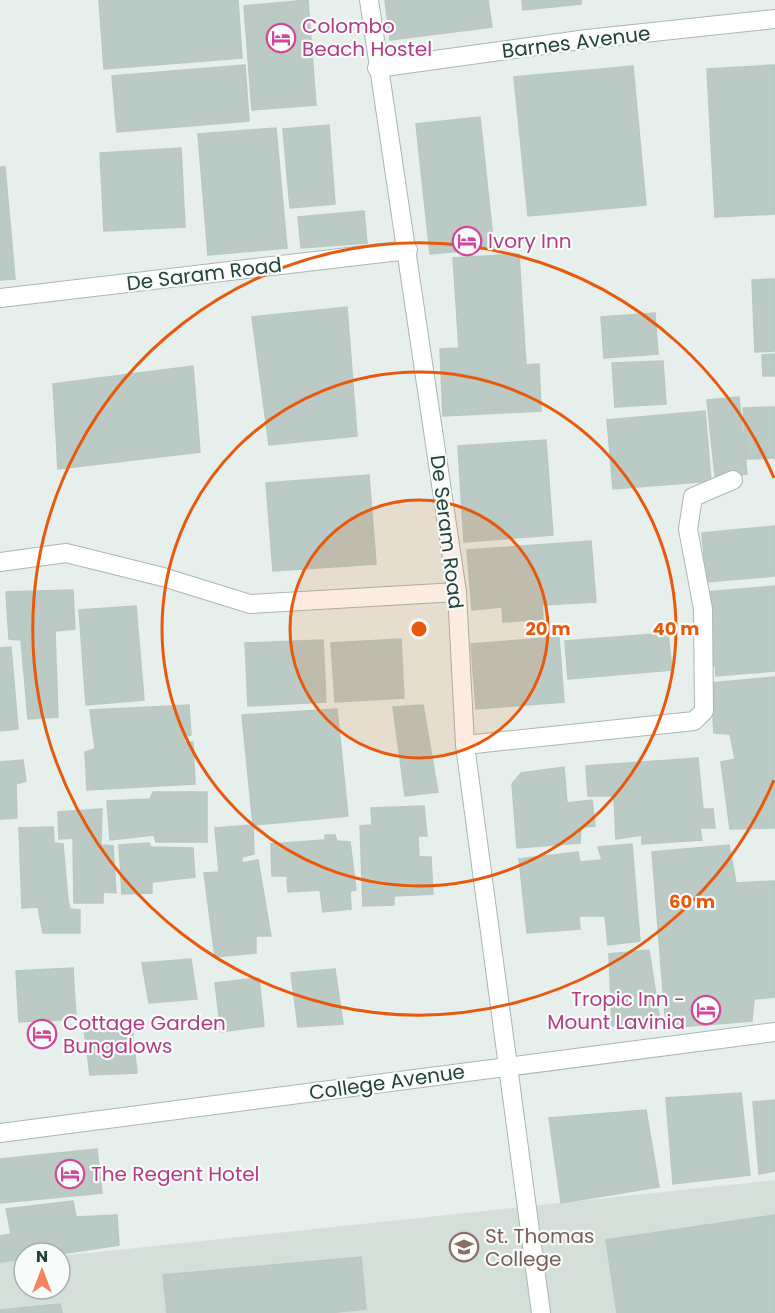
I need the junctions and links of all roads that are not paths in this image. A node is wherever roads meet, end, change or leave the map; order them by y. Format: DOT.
graph roads {
  1 [pos="369,0"];
  2 [pos="775,19"];
  3 [pos="377,68"];
  4 [pos="408,250"];
  5 [pos="0,298"];
  6 [pos="733,480"];
  7 [pos="0,562"];
  8 [pos="457,592"];
  9 [pos="465,745"];
  10 [pos="775,1032"];
  11 [pos="508,1066"];
  12 [pos="0,1133"];
  13 [pos="541,1313"];
  1 -- 3 [label="street, De Seram Road"];
  2 -- 3 [label="street, Barnes Avenue"];
  3 -- 4 [label="street, De Seram Road"];
  4 -- 5 [label="street, De Saram Road"];
  4 -- 8 [label="street, De Seram Road"];
  6 -- 9 [label="street"];
  7 -- 8 [label="street"];
  8 -- 9 [label="street, De Seram Road"];
  9 -- 11 [label="street, De Seram Road"];
  10 -- 11 [label="street, College Avenue"];
  11 -- 12 [label="street, College Avenue"];
  11 -- 13 [label="street, De Seram Road"];
}
